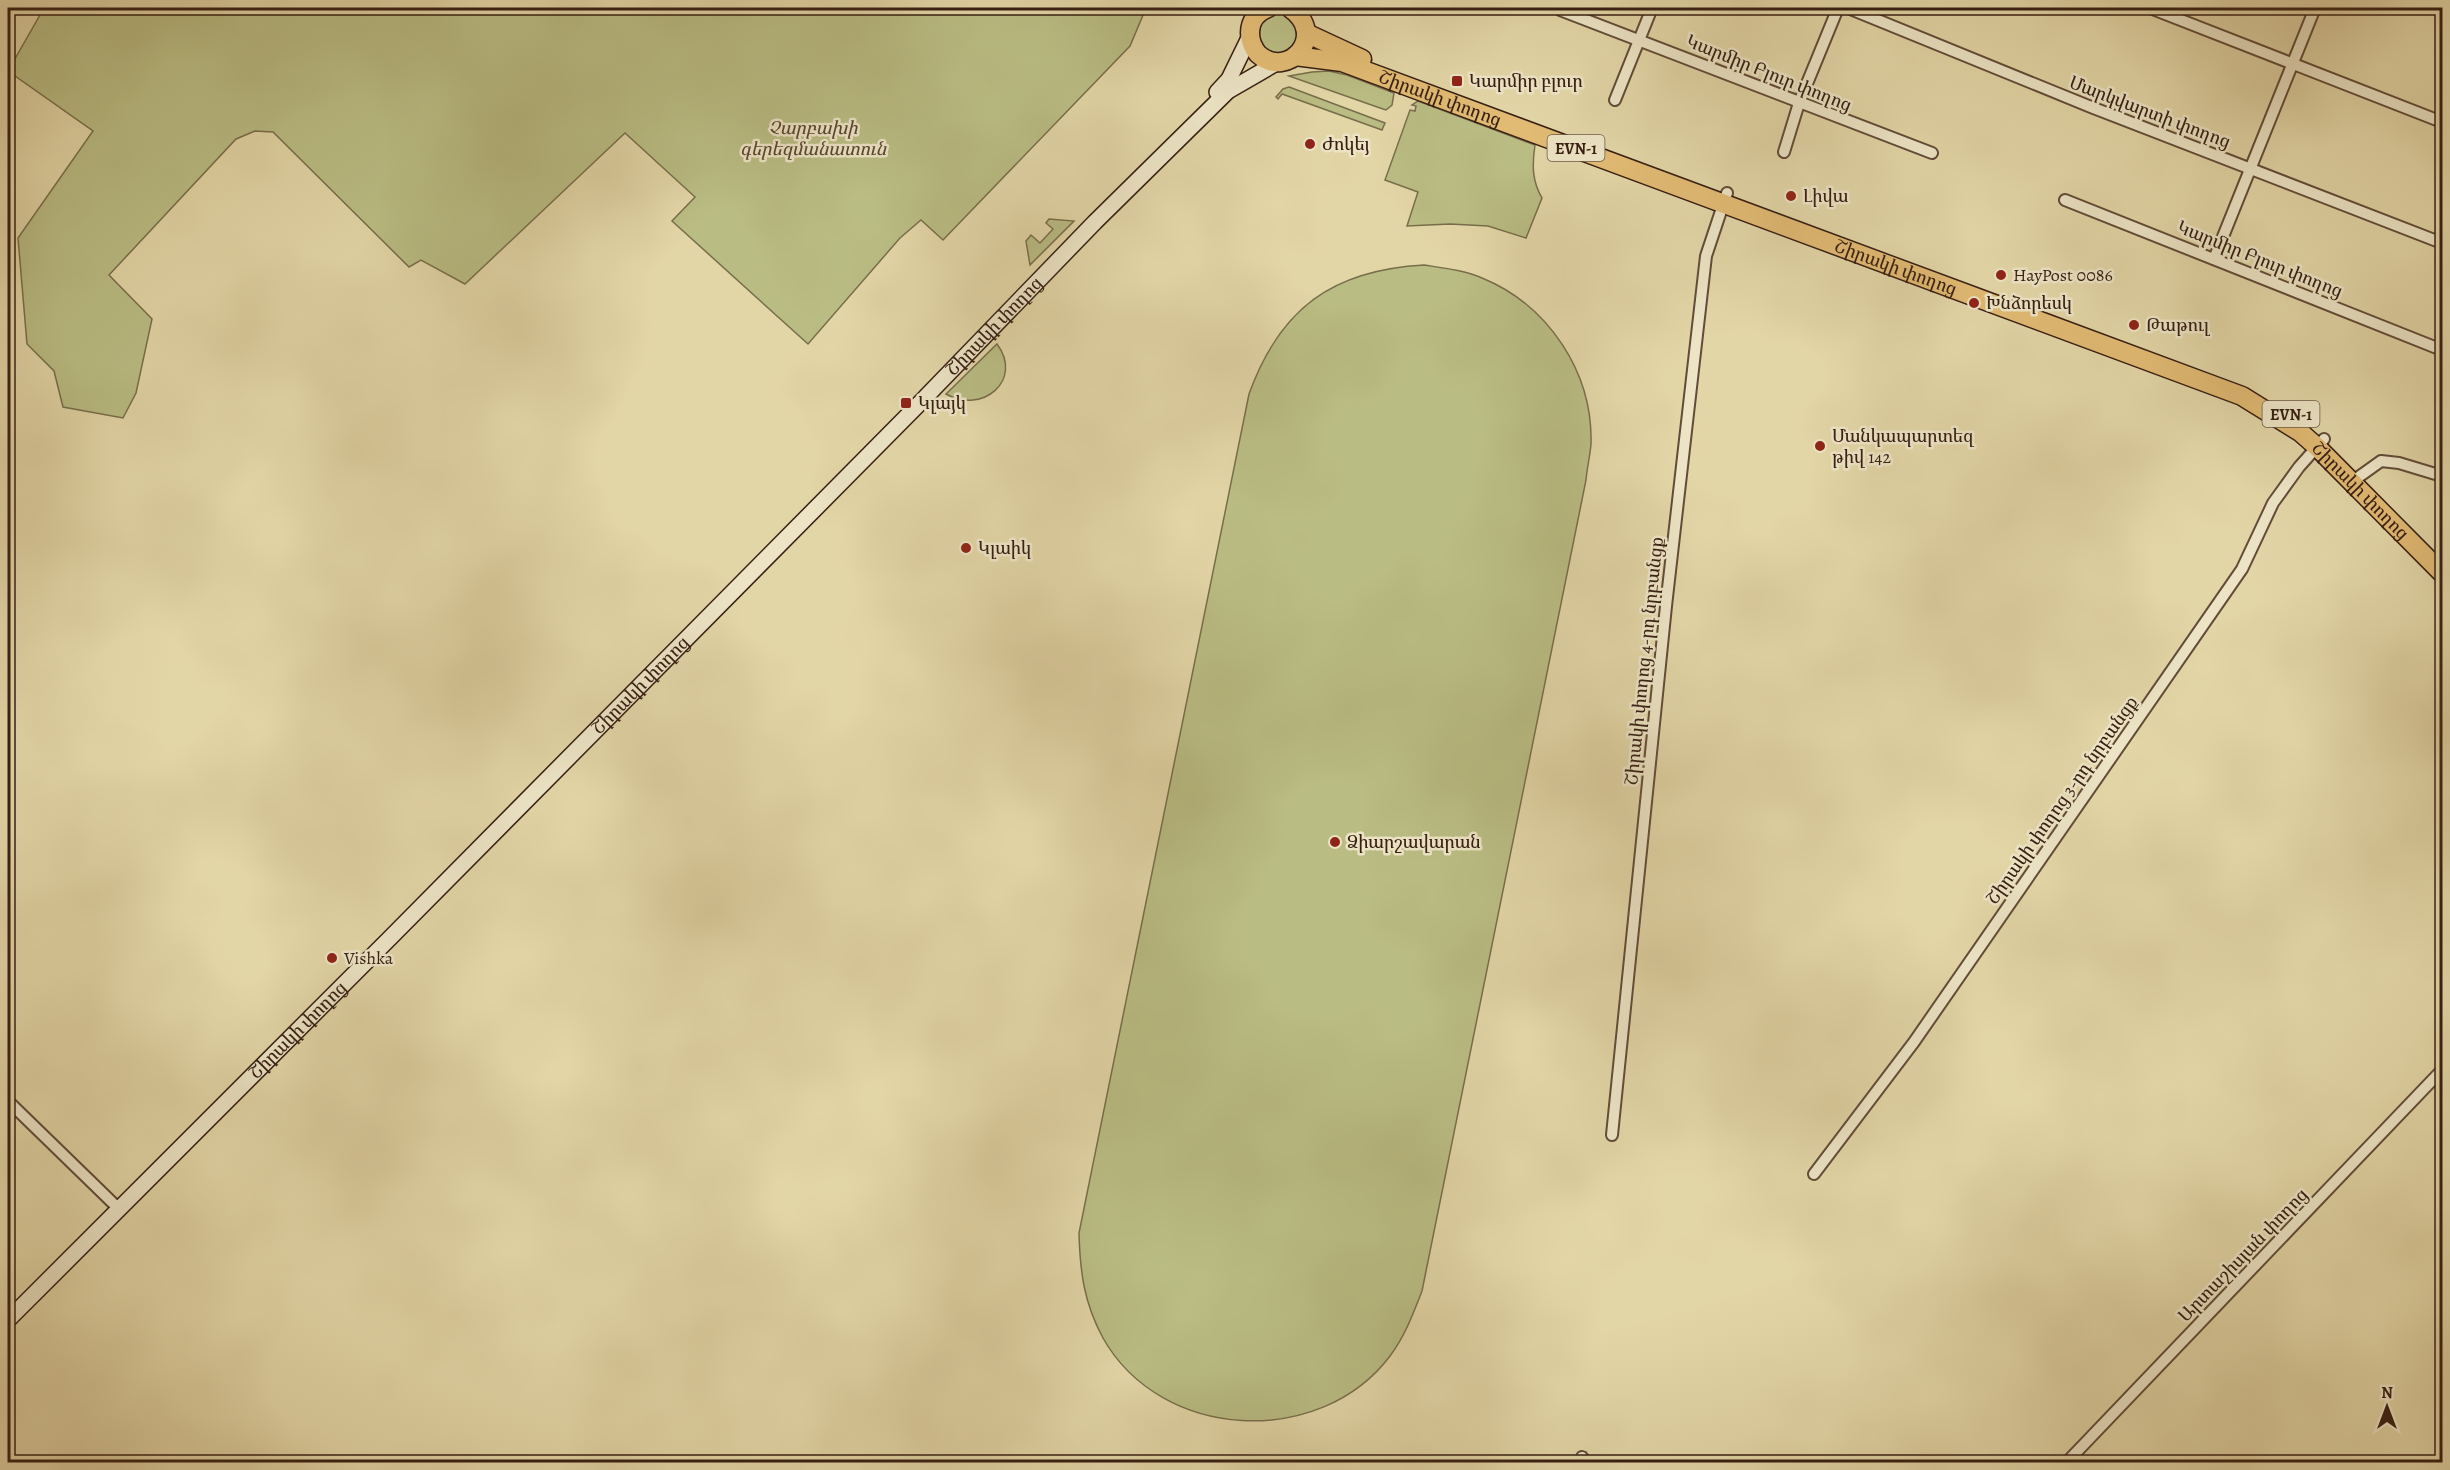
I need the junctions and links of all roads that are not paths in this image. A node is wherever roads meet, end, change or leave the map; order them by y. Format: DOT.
graph roads {
  1 [pos="1652,8"];
  2 [pos="1838,8"];
  3 [pos="1848,8"];
  4 [pos="2150,8"];
  5 [pos="2315,8"];
  6 [pos="1294,9"];
  7 [pos="1260,10"];
  8 [pos="1560,10"];
  9 [pos="1306,33"];
  10 [pos="1250,36"];
  11 [pos="1640,39"];
  12 [pos="1287,59"];
  13 [pos="2293,63"];
  14 [pos="1616,100"];
  15 [pos="1800,104"];
  16 [pos="2442,122"];
  17 [pos="1784,152"];
  18 [pos="1932,153"];
  19 [pos="2251,169"];
  20 [pos="1725,198"];
  21 [pos="2065,200"];
  22 [pos="2442,243"];
  23 [pos="2214,259"];
  24 [pos="2442,350"];
  25 [pos="2320,443"];
  26 [pos="2442,476"];
  27 [pos="2357,478"];
  28 [pos="2442,558"];
  29 [pos="2442,573"];
  30 [pos="2442,1070"];
  31 [pos="8,1101"];
  32 [pos="1612,1135"];
  33 [pos="1814,1174"];
  34 [pos="117,1207"];
  35 [pos="8,1313"];
  36 [pos="8,1320"];
  37 [pos="2067,1462"];
  1 -- 11 [label="street"];
  2 -- 15 [label="street"];
  3 -- 19 [label="street, Մարկվարտի փողոց"];
  4 -- 13 [label="street"];
  5 -- 13 [label="street"];
  6 -- 9 [label="highway"];
  7 -- 10 [label="highway, Շիրակի փողոց"];
  8 -- 11 [label="street, Կարմիր Բլուր փողոց"];
  9 -- 12 [label="highway"];
  9 -- 20 [label="highway, Շիրակի փողոց / EVN-1"];
  10 -- 12 [label="highway, Շիրակի փողոց / EVN-1"];
  10 -- 34 [label="main road, Շիրակի փողոց"];
  11 -- 14 [label="street"];
  11 -- 15 [label="street, Կարմիր Բլուր փողոց"];
  12 -- 20 [label="highway, Շիրակի փողոց / EVN-1"];
  12 -- 34 [label="main road, Շիրակի փողոց"];
  13 -- 16 [label="street"];
  13 -- 19 [label="street"];
  15 -- 17 [label="street"];
  15 -- 18 [label="street, Կարմիր Բլուր փողոց"];
  19 -- 22 [label="street, Մարկվարտի փողոց"];
  19 -- 23 [label="street"];
  20 -- 25 [label="highway, Շիրակի փողոց / EVN-1"];
  20 -- 32 [label="street, Շիրակի փողոց 4-րդ նրբանցք"];
  21 -- 23 [label="street, Կարմիր Բլուր փողոց"];
  23 -- 24 [label="street, Կարմիր Բլուր փողոց"];
  25 -- 27 [label="highway, Շիրակի փողոց / EVN-1"];
  25 -- 33 [label="street, Շիրակի փողոց 3-րդ նրբանցք"];
  26 -- 27 [label="street"];
  27 -- 28 [label="highway, Շիրակի փողոց / EVN-1"];
  27 -- 29 [label="highway, Շիրակի փողոց / EVN-1"];
  30 -- 37 [label="street, Արտաշիսյան փողոց"];
  31 -- 34 [label="street"];
  34 -- 35 [label="main road, Շիրակի փողոց"];
  34 -- 36 [label="main road, Շիրակի փողոց"];
}
